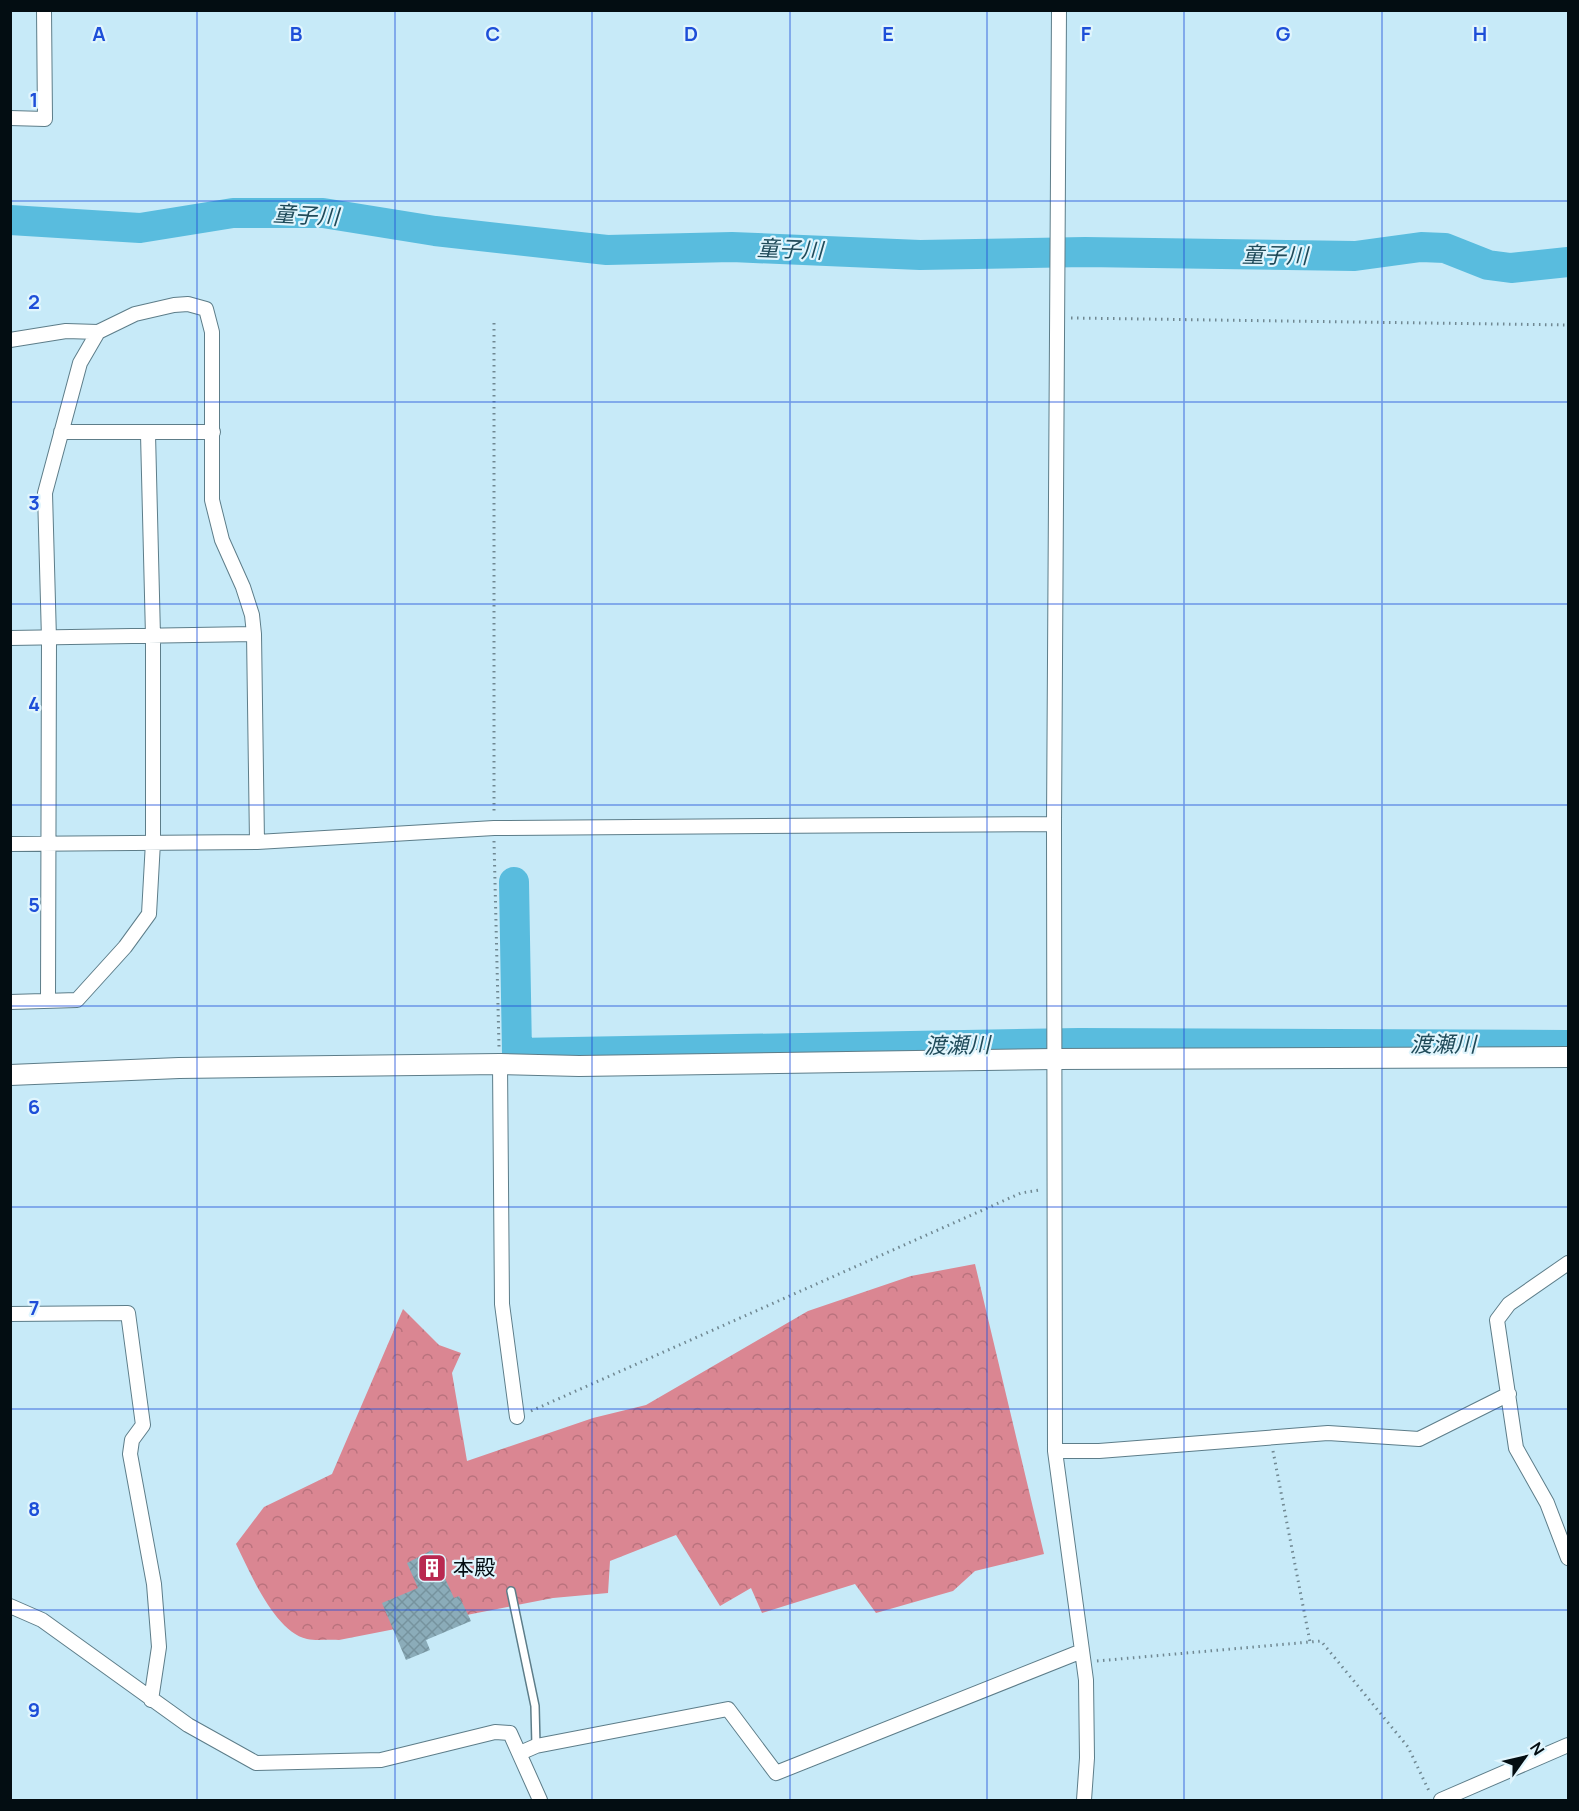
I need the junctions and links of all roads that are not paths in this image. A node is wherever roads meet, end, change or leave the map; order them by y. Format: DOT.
graph roads {
  1 [pos="44,10"];
  2 [pos="1059,10"];
  3 [pos="10,118"];
  4 [pos="98,332"];
  5 [pos="10,340"];
  6 [pos="61,432"];
  7 [pos="213,432"];
  8 [pos="148,434"];
  9 [pos="254,634"];
  10 [pos="153,636"];
  11 [pos="10,638"];
  12 [pos="49,639"];
  13 [pos="1054,824"];
  14 [pos="153,842"];
  15 [pos="257,842"];
  16 [pos="49,843"];
  17 [pos="10,844"];
  18 [pos="48,1001"];
  19 [pos="10,1002"];
  20 [pos="1569,1057"];
  21 [pos="1055,1059"];
  22 [pos="500,1064"];
  23 [pos="10,1075"];
  24 [pos="1569,1263"];
  25 [pos="10,1314"];
  26 [pos="1509,1394"];
  27 [pos="517,1417"];
  28 [pos="1055,1451"];
  29 [pos="1569,1558"];
  30 [pos="511,1591"];
  31 [pos="10,1606"];
  32 [pos="1083,1657"];
  33 [pos="152,1700"];
  34 [pos="1569,1745"];
  35 [pos="536,1746"];
  36 [pos="520,1753"];
  37 [pos="540,1800"];
  38 [pos="1084,1800"];
  39 [pos="1441,1800"];
  1 -- 3 [label="street"];
  2 -- 13 [label="street"];
  4 -- 5 [label="street"];
  4 -- 6 [label="street"];
  4 -- 7 [label="street"];
  6 -- 8 [label="street"];
  6 -- 12 [label="street"];
  7 -- 8 [label="street"];
  7 -- 9 [label="street"];
  8 -- 10 [label="street"];
  9 -- 10 [label="street"];
  9 -- 15 [label="street"];
  10 -- 12 [label="street"];
  10 -- 14 [label="street"];
  11 -- 12 [label="street"];
  12 -- 16 [label="street"];
  13 -- 15 [label="street"];
  13 -- 21 [label="street"];
  14 -- 15 [label="street"];
  14 -- 16 [label="street"];
  14 -- 18 [label="street"];
  16 -- 17 [label="street"];
  16 -- 18 [label="street"];
  18 -- 19 [label="street"];
  20 -- 21 [label="street"];
  21 -- 22 [label="street"];
  21 -- 28 [label="street"];
  22 -- 23 [label="street"];
  22 -- 27 [label="street"];
  24 -- 26 [label="street"];
  25 -- 33 [label="street"];
  26 -- 28 [label="street"];
  26 -- 29 [label="street"];
  28 -- 32 [label="street"];
  30 -- 35 [label="lane"];
  31 -- 33 [label="street"];
  32 -- 35 [label="street"];
  32 -- 38 [label="street"];
  33 -- 36 [label="street"];
  34 -- 39 [label="street"];
  35 -- 36 [label="street"];
  36 -- 37 [label="street"];
}
